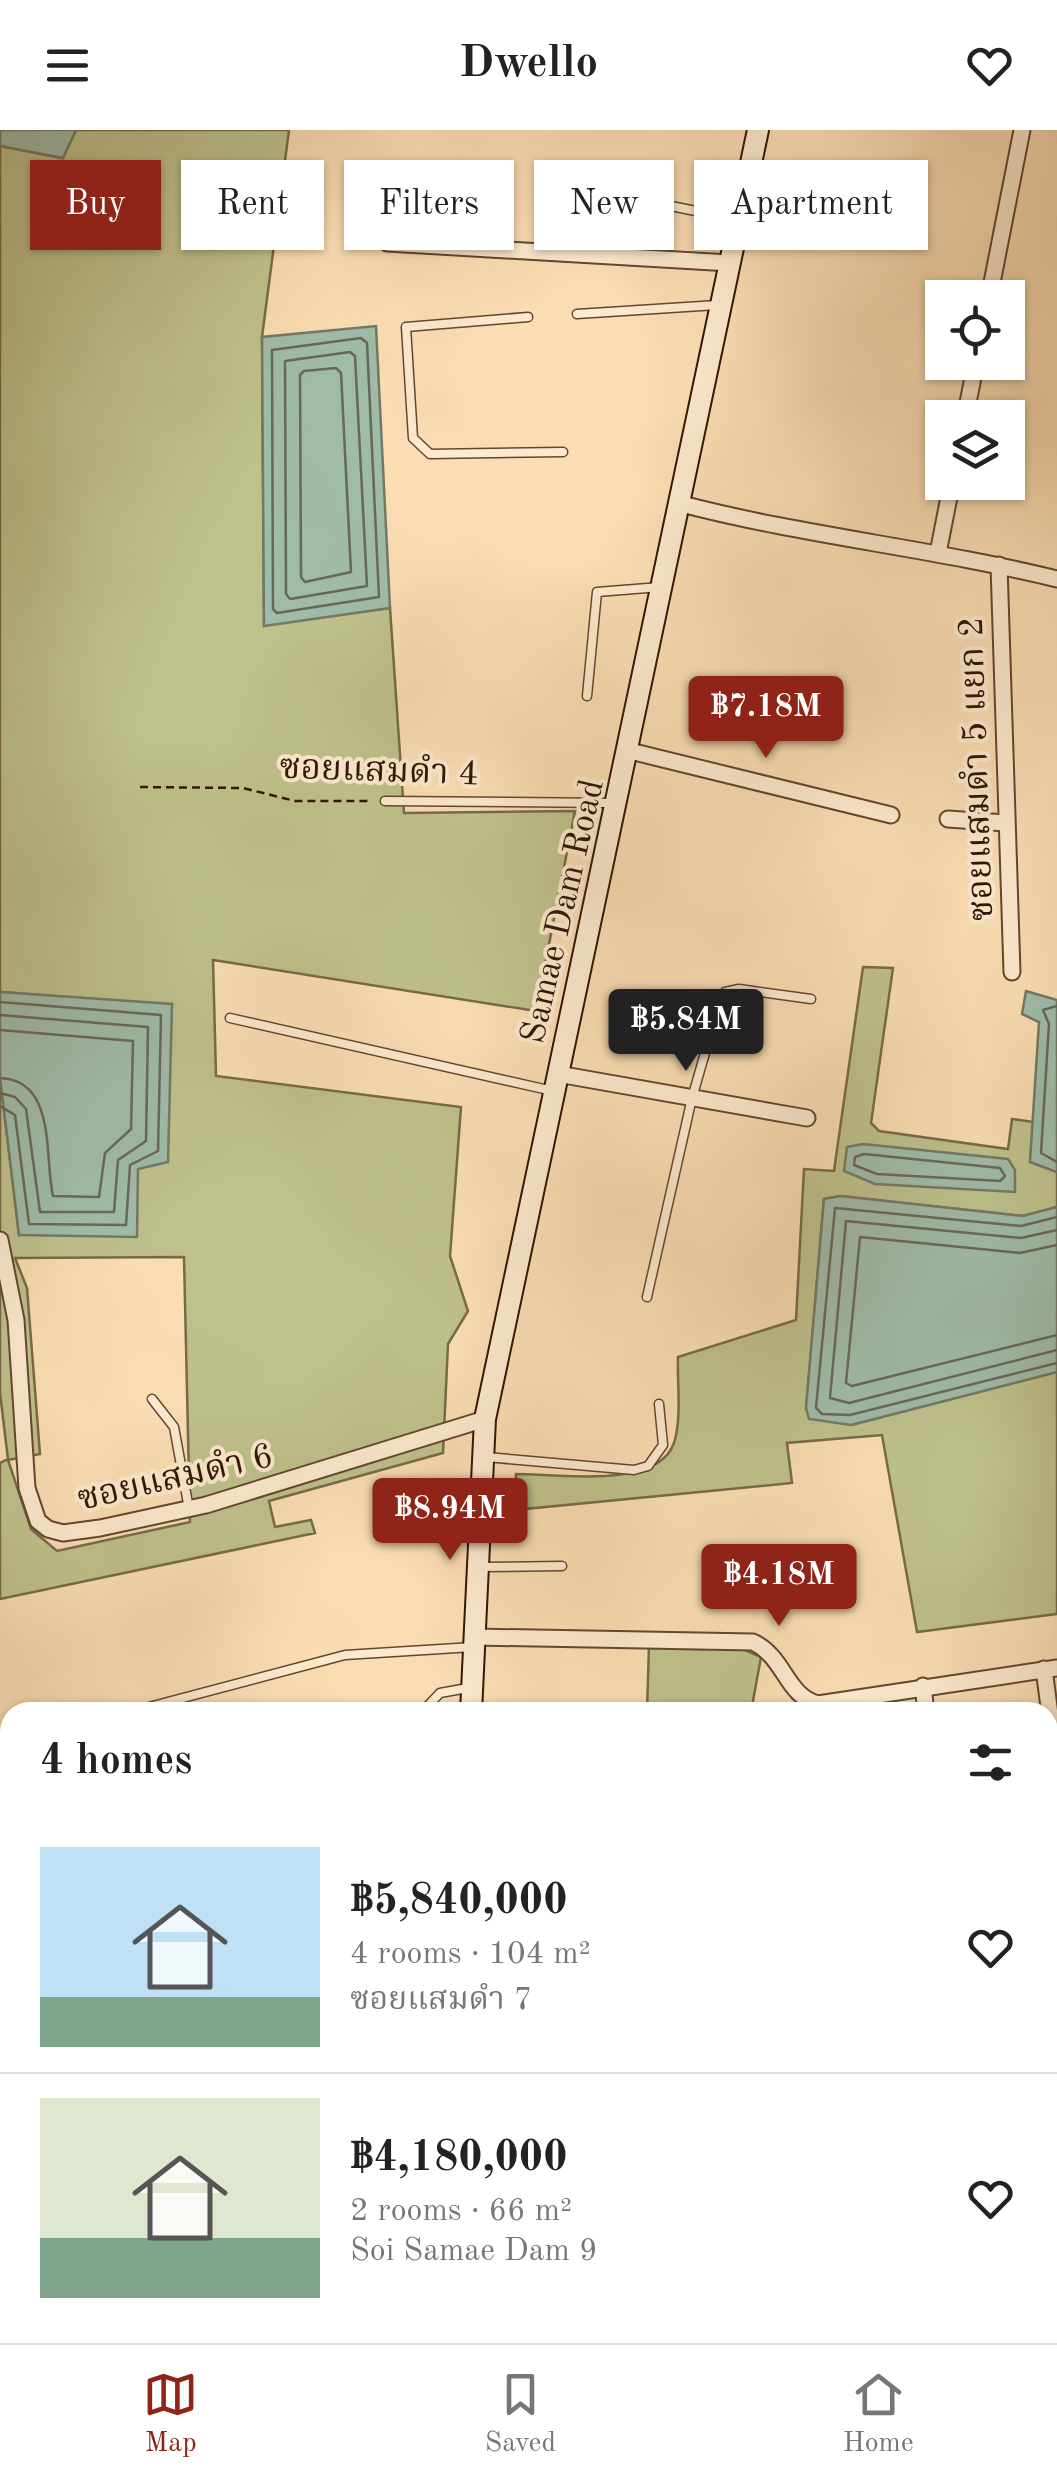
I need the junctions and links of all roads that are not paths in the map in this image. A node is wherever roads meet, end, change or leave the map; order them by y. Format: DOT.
graph roads {
  1 [pos="758,130"];
  2 [pos="1022,130"];
  3 [pos="752,160"];
  4 [pos="506,250"];
  5 [pos="733,250"];
  6 [pos="730,263"];
  7 [pos="993,280"];
  8 [pos="720,305"];
  9 [pos="577,314"];
  10 [pos="528,316"];
  11 [pos="563,452"];
  12 [pos="948,500"];
  13 [pos="678,503"];
  14 [pos="938,553"];
  15 [pos="999,564"];
  16 [pos="1057,578"];
  17 [pos="660,586"];
  18 [pos="587,696"];
  19 [pos="630,751"];
  20 [pos="385,801"];
  21 [pos="618,803"];
  22 [pos="891,815"];
  23 [pos="948,820"];
  24 [pos="1006,823"];
  25 [pos="1012,972"];
  26 [pos="812,999"];
  27 [pos="230,1018"];
  28 [pos="556,1083"];
  29 [pos="692,1098"];
  30 [pos="807,1118"];
  31 [pos="0,1240"];
  32 [pos="648,1297"];
  33 [pos="152,1399"];
  34 [pos="660,1404"];
  35 [pos="485,1419"];
  36 [pos="481,1457"];
  37 [pos="189,1509"];
  38 [pos="562,1566"];
  39 [pos="475,1567"];
  40 [pos="475,1642"];
  41 [pos="1051,1668"];
  42 [pos="923,1686"];
  43 [pos="473,1687"];
  44 [pos="168,1702"];
  45 [pos="431,1702"];
  46 [pos="472,1702"];
  47 [pos="807,1702"];
  48 [pos="844,1702"];
  49 [pos="925,1702"];
  50 [pos="1053,1702"];
  1 -- 3 [label="street, Samae Dam Road"];
  2 -- 7 [label="street"];
  4 -- 6 [label="street"];
  5 -- 6 [label="street, Samae Dam Road"];
  6 -- 8 [label="street, Samae Dam Road"];
  8 -- 9 [label="lane"];
  8 -- 13 [label="street, Samae Dam Road"];
  10 -- 11 [label="lane"];
  12 -- 14 [label="street"];
  13 -- 14 [label="street"];
  13 -- 17 [label="street, Samae Dam Road"];
  14 -- 15 [label="street"];
  15 -- 16 [label="street"];
  15 -- 24 [label="street, ซอยแสมดำ 5 แยก 2"];
  17 -- 18 [label="lane"];
  17 -- 19 [label="street, Samae Dam Road"];
  19 -- 21 [label="street, Samae Dam Road"];
  19 -- 22 [label="street"];
  20 -- 21 [label="lane, ซอยแสมดำ 4"];
  21 -- 28 [label="street, Samae Dam Road"];
  23 -- 24 [label="street"];
  24 -- 25 [label="street, ซอยแสมดำ 5 แยก 2"];
  26 -- 29 [label="lane"];
  27 -- 28 [label="lane"];
  28 -- 29 [label="street"];
  28 -- 35 [label="street, Samae Dam Road"];
  29 -- 30 [label="street"];
  29 -- 32 [label="lane"];
  31 -- 37 [label="street, ซอยแสมดำ 6"];
  33 -- 37 [label="lane"];
  34 -- 36 [label="lane"];
  35 -- 36 [label="street, Samae Dam Road"];
  35 -- 37 [label="street, ซอยแสมดำ 6"];
  36 -- 39 [label="street, Samae Dam Road"];
  38 -- 39 [label="lane"];
  39 -- 40 [label="street, Samae Dam Road"];
  40 -- 43 [label="street, Samae Dam Road"];
  40 -- 44 [label="lane"];
  40 -- 47 [label="street"];
  41 -- 42 [label="street"];
  41 -- 50 [label="street"];
  42 -- 48 [label="street"];
  42 -- 49 [label="street"];
  43 -- 45 [label="lane"];
  43 -- 46 [label="street, Samae Dam Road"];
}
